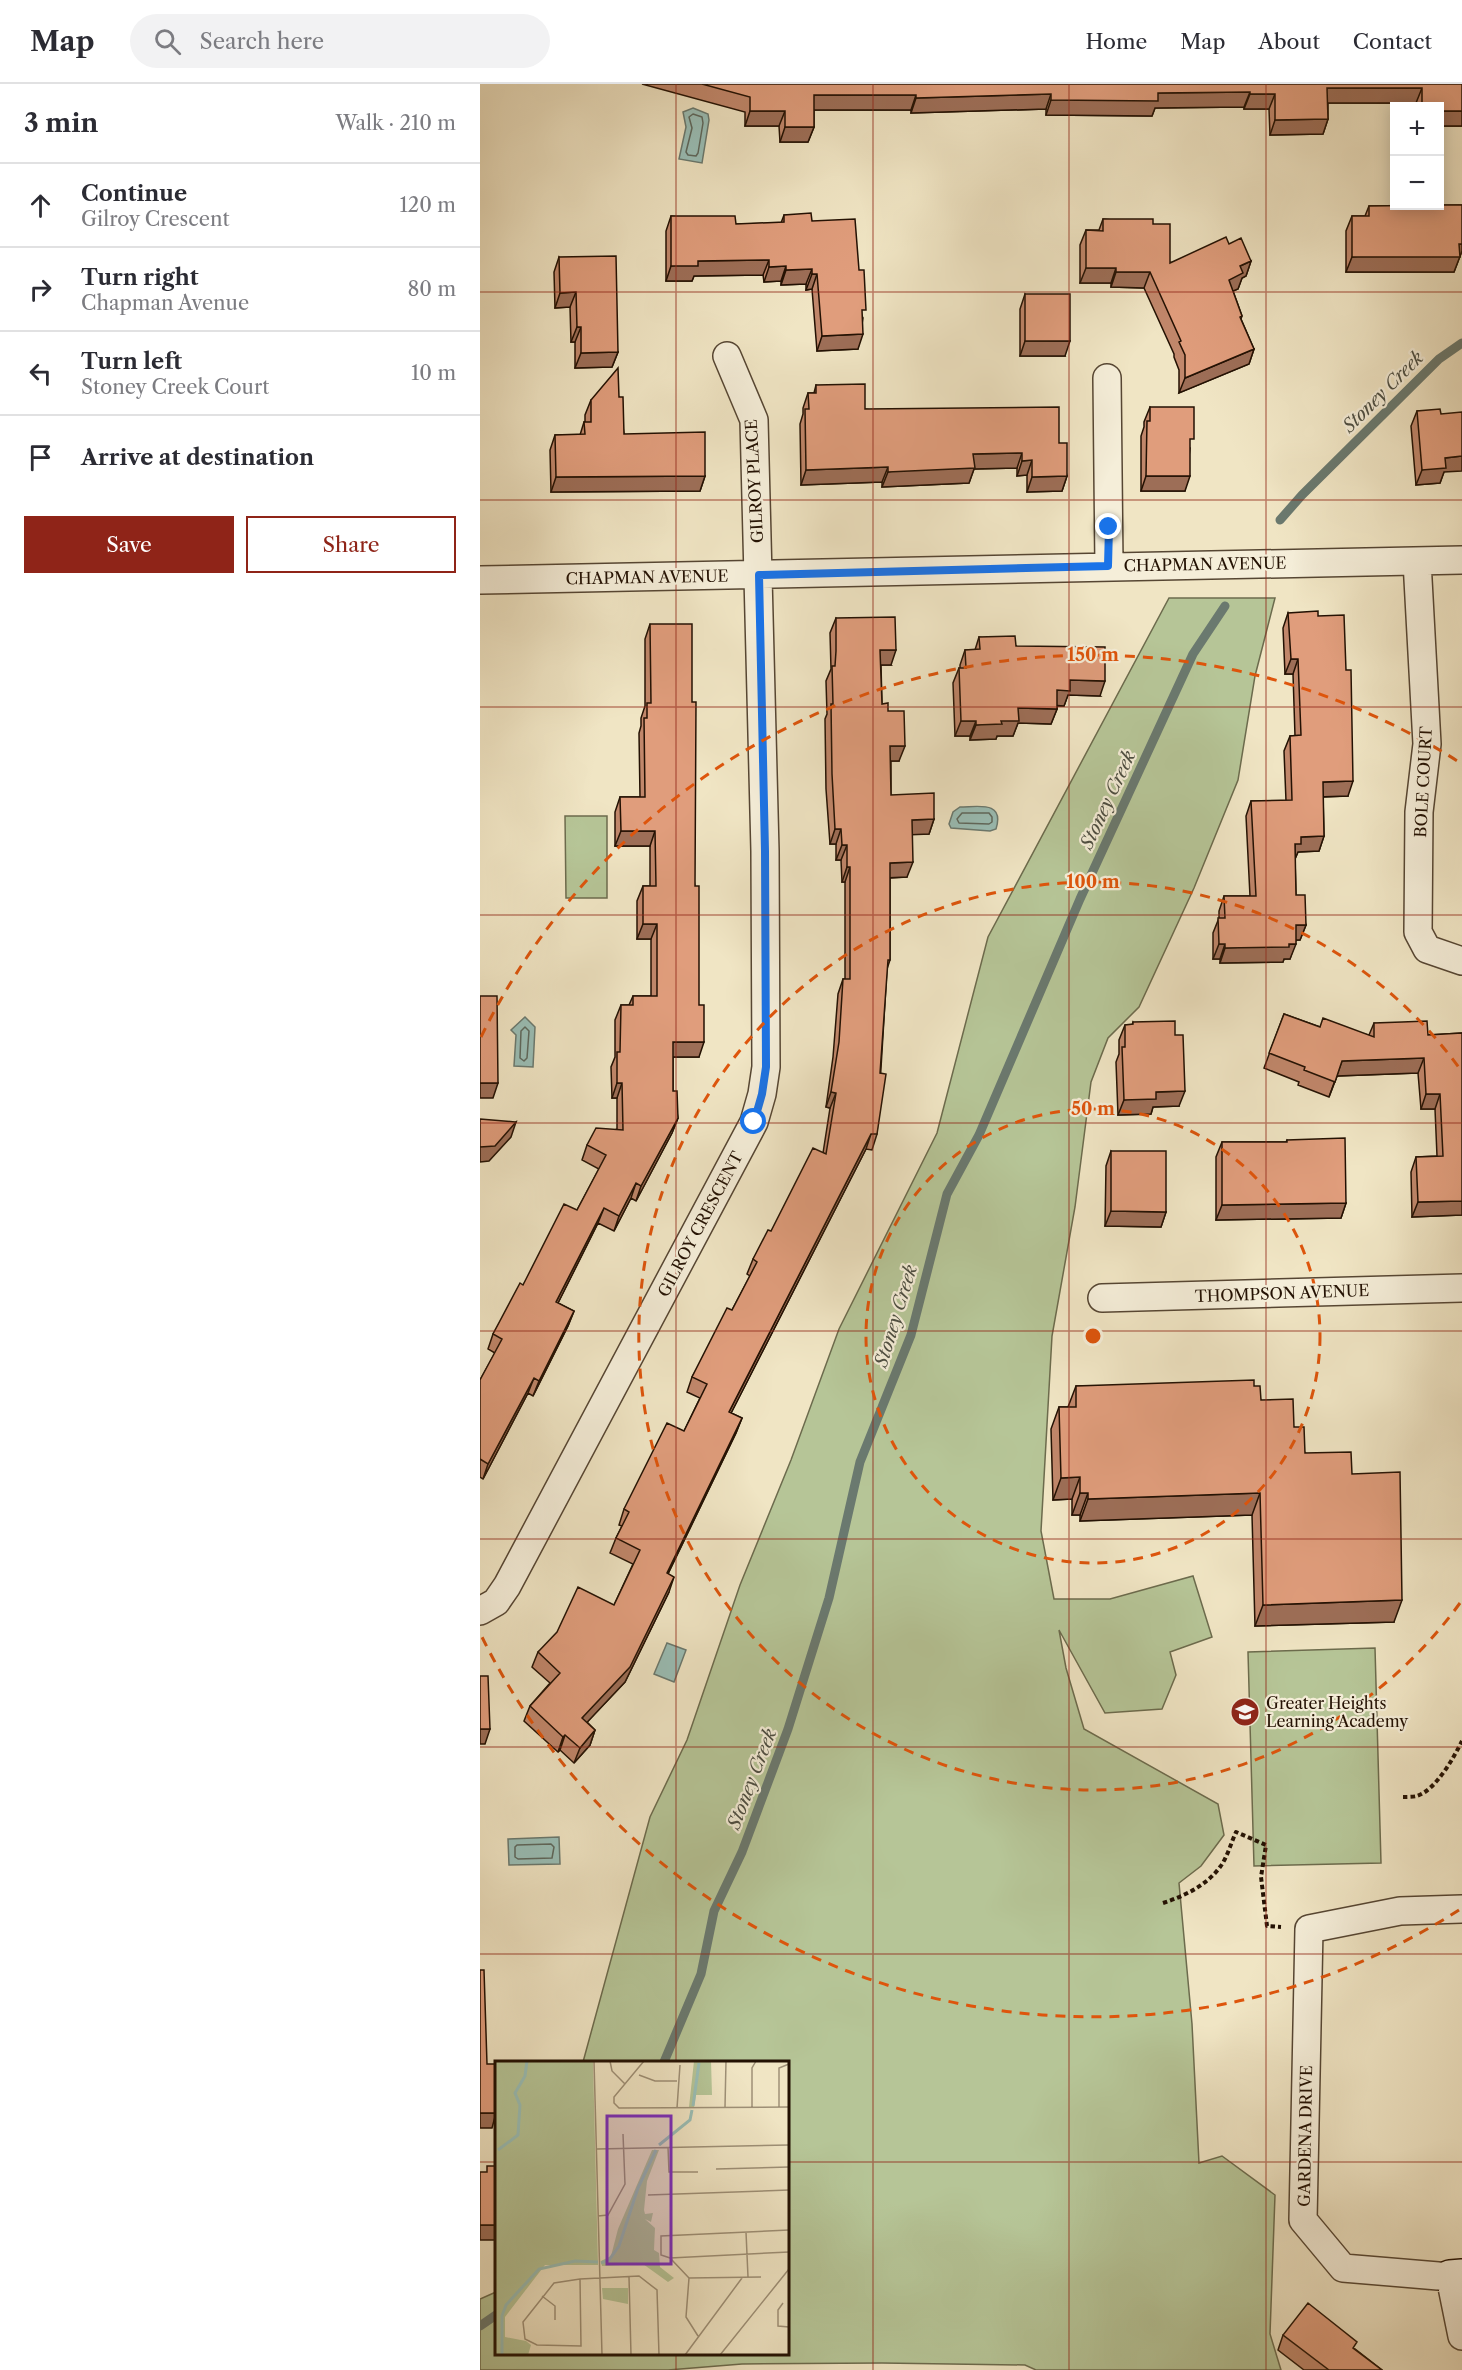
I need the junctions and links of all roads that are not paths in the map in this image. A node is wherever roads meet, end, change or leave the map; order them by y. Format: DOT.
graph roads {
  1 [pos="727,356"];
  2 [pos="1107,378"];
  3 [pos="1462,560"];
  4 [pos="1417,561"];
  5 [pos="1108,566"];
  6 [pos="759,575"];
  7 [pos="480,580"];
  8 [pos="1462,961"];
  9 [pos="1462,1288"];
  10 [pos="1102,1298"];
  11 [pos="480,1611"];
  12 [pos="1462,1909"];
  13 [pos="1456,2276"];
  14 [pos="1462,2336"];
  1 -- 6 [label="street, GILROY PLACE"];
  2 -- 5 [label="street"];
  3 -- 4 [label="street, CHAPMAN AVENUE"];
  4 -- 5 [label="street, CHAPMAN AVENUE"];
  4 -- 8 [label="street, BOLE COURT"];
  5 -- 6 [label="street, CHAPMAN AVENUE"];
  6 -- 7 [label="street, CHAPMAN AVENUE"];
  6 -- 11 [label="street, GILROY CRESCENT"];
  9 -- 10 [label="street, THOMPSON AVENUE"];
  12 -- 13 [label="street, GARDENA DRIVE"];
  13 -- 14 [label="street, GARDENA DRIVE"];
}
